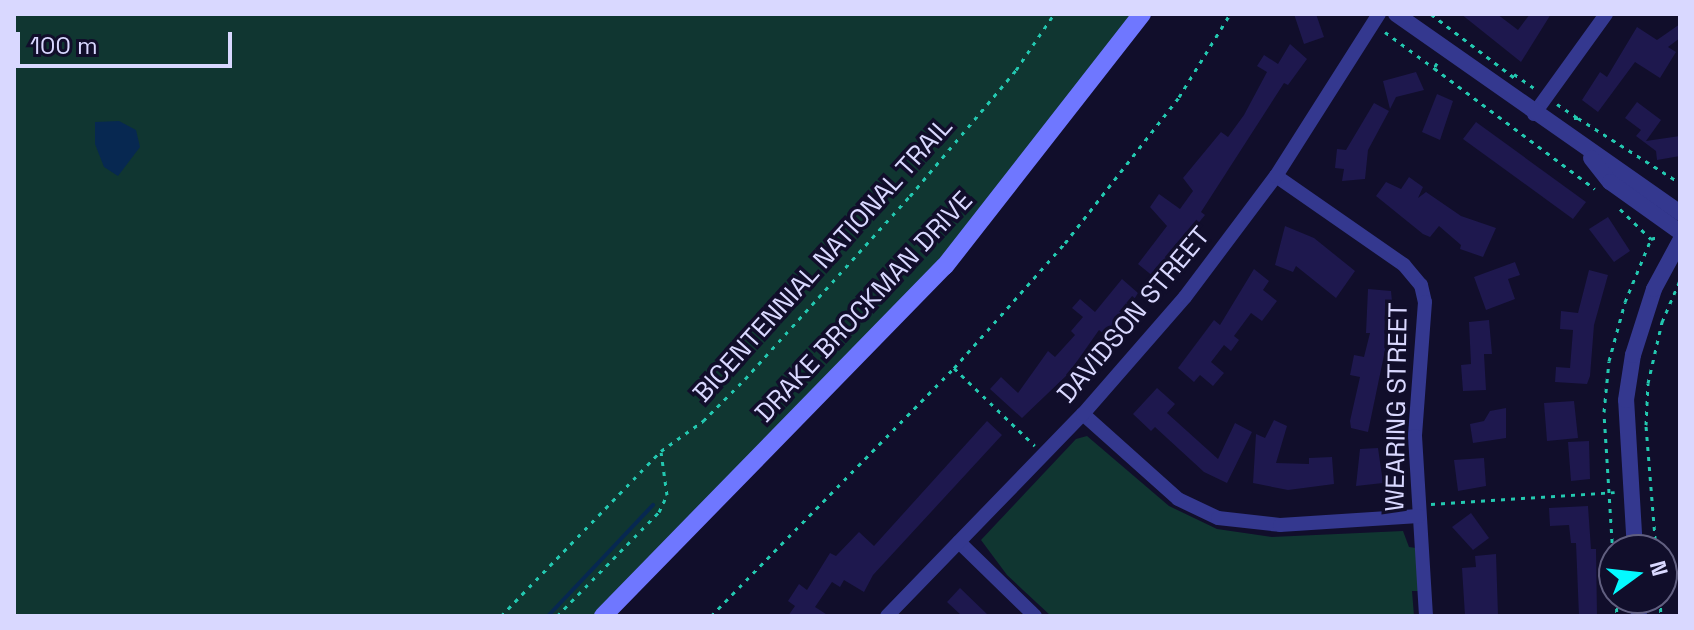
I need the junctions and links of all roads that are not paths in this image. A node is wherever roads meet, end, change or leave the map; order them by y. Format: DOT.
graph roads {
  1 [pos="1142,14"];
  2 [pos="1379,14"];
  3 [pos="1396,14"];
  4 [pos="1606,14"];
  5 [pos="1534,114"];
  6 [pos="1588,153"];
  7 [pos="1276,176"];
  8 [pos="1680,213"];
  9 [pos="1680,232"];
  10 [pos="1680,241"];
  11 [pos="1083,414"];
  12 [pos="1418,510"];
  13 [pos="1634,534"];
  14 [pos="959,542"];
  15 [pos="603,616"];
  16 [pos="887,616"];
  17 [pos="1035,616"];
  18 [pos="1426,616"];
  1 -- 15 [label="main road, DRAKE BROCKMAN DRIVE"];
  2 -- 7 [label="street, DAVIDSON STREET"];
  3 -- 5 [label="street"];
  4 -- 5 [label="street"];
  5 -- 6 [label="street"];
  6 -- 8 [label="street"];
  6 -- 9 [label="street"];
  7 -- 11 [label="street, DAVIDSON STREET"];
  7 -- 12 [label="street, WEARING STREET"];
  10 -- 13 [label="street"];
  11 -- 12 [label="street"];
  11 -- 14 [label="street, DAVIDSON STREET"];
  12 -- 18 [label="street, WEARING STREET"];
  14 -- 16 [label="street, DAVIDSON STREET"];
  14 -- 17 [label="street"];
}
